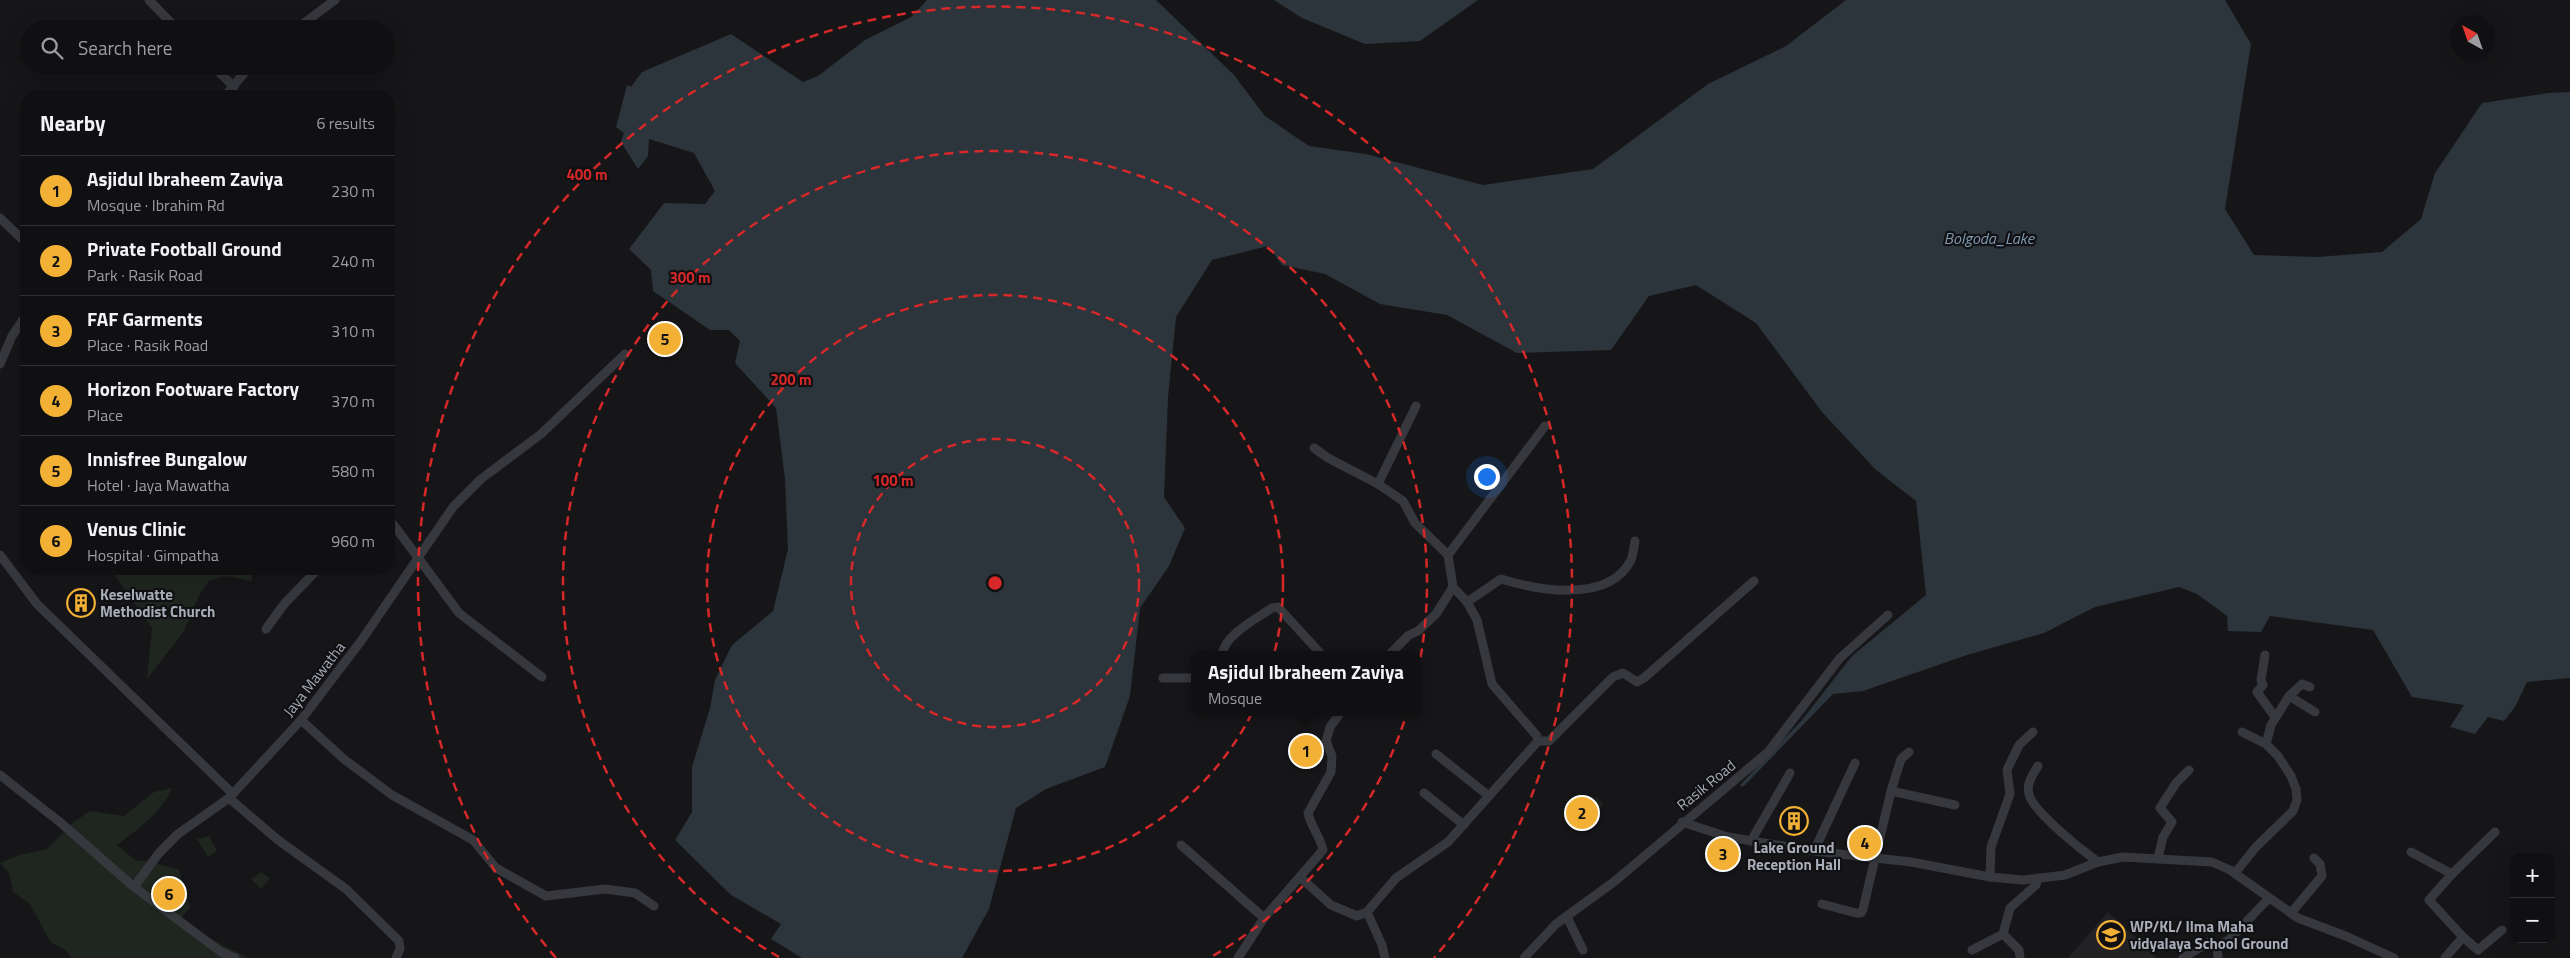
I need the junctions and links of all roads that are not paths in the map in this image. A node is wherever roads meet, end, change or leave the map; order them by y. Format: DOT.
graph roads {
  1 [pos="149,0"];
  2 [pos="335,0"];
  3 [pos="168,20"];
  4 [pos="308,20"];
  5 [pos="222,75"];
  6 [pos="243,75"];
  7 [pos="234,87"];
  8 [pos="231,90"];
  9 [pos="0,218"];
  10 [pos="20,237"];
  11 [pos="20,324"];
  12 [pos="17,329"];
  13 [pos="20,331"];
  14 [pos="624,354"];
  15 [pos="0,364"];
  16 [pos="1416,406"];
  17 [pos="1545,426"];
  18 [pos="1314,448"];
  19 [pos="1378,484"];
  20 [pos="395,527"];
  21 [pos="1635,541"];
  22 [pos="0,555"];
  23 [pos="1448,555"];
  24 [pos="418,558"];
  25 [pos="312,575"];
  26 [pos="1754,581"];
  27 [pos="1453,588"];
  28 [pos="1467,602"];
  29 [pos="1888,615"];
  30 [pos="266,629"];
  31 [pos="1222,651"];
  32 [pos="1318,651"];
  33 [pos="1393,651"];
  34 [pos="2265,655"];
  35 [pos="542,676"];
  36 [pos="1163,678"];
  37 [pos="1191,678"];
  38 [pos="2310,687"];
  39 [pos="2289,696"];
  40 [pos="2315,712"];
  41 [pos="1338,716"];
  42 [pos="2275,717"];
  43 [pos="301,720"];
  44 [pos="2033,732"];
  45 [pos="2242,732"];
  46 [pos="1538,741"];
  47 [pos="2266,744"];
  48 [pos="1909,752"];
  49 [pos="1436,754"];
  50 [pos="1855,763"];
  51 [pos="2038,766"];
  52 [pos="2189,770"];
  53 [pos="1790,773"];
  54 [pos="0,775"];
  55 [pos="1891,791"];
  56 [pos="1424,793"];
  57 [pos="231,796"];
  58 [pos="1489,796"];
  59 [pos="1955,805"];
  60 [pos="1682,822"];
  61 [pos="1464,825"];
  62 [pos="2495,832"];
  63 [pos="1751,841"];
  64 [pos="1181,846"];
  65 [pos="1814,851"];
  66 [pos="2411,852"];
  67 [pos="1873,858"];
  68 [pos="2158,858"];
  69 [pos="2314,858"];
  70 [pos="2098,862"];
  71 [pos="2234,873"];
  72 [pos="2452,874"];
  73 [pos="1300,877"];
  74 [pos="1990,877"];
  75 [pos="2038,878"];
  76 [pos="134,887"];
  77 [pos="2269,898"];
  78 [pos="1822,904"];
  79 [pos="654,906"];
  80 [pos="1367,912"];
  81 [pos="2291,913"];
  82 [pos="1567,916"];
  83 [pos="1264,918"];
  84 [pos="2502,930"];
  85 [pos="2004,934"];
  86 [pos="2463,937"];
  87 [pos="2217,946"];
  88 [pos="1583,950"];
  89 [pos="1972,950"];
  90 [pos="2184,957"];
  91 [pos="235,958"];
  92 [pos="396,958"];
  93 [pos="1238,958"];
  94 [pos="1385,958"];
  95 [pos="1524,958"];
  96 [pos="2020,958"];
  97 [pos="2218,958"];
  98 [pos="2394,958"];
  99 [pos="2445,958"];
  1 -- 3 [label="street"];
  2 -- 4 [label="street"];
  5 -- 7 [label="street"];
  6 -- 7 [label="street"];
  7 -- 8 [label="street"];
  9 -- 10 [label="street"];
  11 -- 12 [label="street"];
  12 -- 13 [label="street"];
  12 -- 15 [label="street"];
  14 -- 24 [label="street, Jaya Mawatha"];
  16 -- 19 [label="street"];
  17 -- 23 [label="street"];
  18 -- 19 [label="street"];
  19 -- 23 [label="street"];
  20 -- 24 [label="street"];
  21 -- 28 [label="street"];
  22 -- 57 [label="street"];
  23 -- 27 [label="street"];
  24 -- 35 [label="street"];
  24 -- 43 [label="street, Jaya Mawatha"];
  25 -- 30 [label="street"];
  26 -- 46 [label="street"];
  27 -- 28 [label="street"];
  27 -- 33 [label="street"];
  28 -- 46 [label="street"];
  29 -- 60 [label="street, Rasik Road"];
  31 -- 32 [label="street"];
  34 -- 42 [label="street"];
  36 -- 37 [label="street"];
  38 -- 39 [label="street"];
  39 -- 40 [label="street"];
  39 -- 42 [label="street"];
  41 -- 73 [label="street"];
  42 -- 47 [label="street"];
  43 -- 57 [label="street, Jaya Mawatha"];
  43 -- 79 [label="street"];
  44 -- 74 [label="street"];
  45 -- 47 [label="street"];
  46 -- 58 [label="street"];
  47 -- 71 [label="street"];
  48 -- 55 [label="street"];
  49 -- 58 [label="street"];
  50 -- 65 [label="street"];
  51 -- 70 [label="street"];
  52 -- 68 [label="street"];
  53 -- 63 [label="street"];
  54 -- 76 [label="street"];
  55 -- 59 [label="street"];
  55 -- 67 [label="street"];
  56 -- 61 [label="street"];
  57 -- 76 [label="street, Jaya Mawatha"];
  57 -- 92 [label="street"];
  58 -- 61 [label="street"];
  60 -- 63 [label="street"];
  60 -- 82 [label="street, Rasik Road"];
  61 -- 80 [label="street"];
  62 -- 72 [label="street"];
  63 -- 65 [label="street"];
  64 -- 83 [label="street"];
  65 -- 67 [label="street"];
  66 -- 72 [label="street"];
  67 -- 74 [label="street"];
  67 -- 78 [label="street"];
  68 -- 70 [label="street"];
  68 -- 71 [label="street"];
  69 -- 81 [label="street"];
  70 -- 75 [label="street"];
  71 -- 77 [label="street"];
  72 -- 86 [label="street"];
  73 -- 80 [label="street"];
  73 -- 83 [label="street"];
  74 -- 75 [label="street"];
  75 -- 85 [label="street"];
  76 -- 91 [label="street"];
  77 -- 81 [label="street"];
  77 -- 87 [label="street"];
  80 -- 94 [label="street"];
  81 -- 98 [label="street"];
  82 -- 88 [label="street"];
  82 -- 95 [label="street, Rasik Road"];
  83 -- 93 [label="street"];
  84 -- 86 [label="street"];
  85 -- 89 [label="street"];
  85 -- 96 [label="street"];
  86 -- 99 [label="street"];
  87 -- 90 [label="street"];
  87 -- 97 [label="street"];
}
